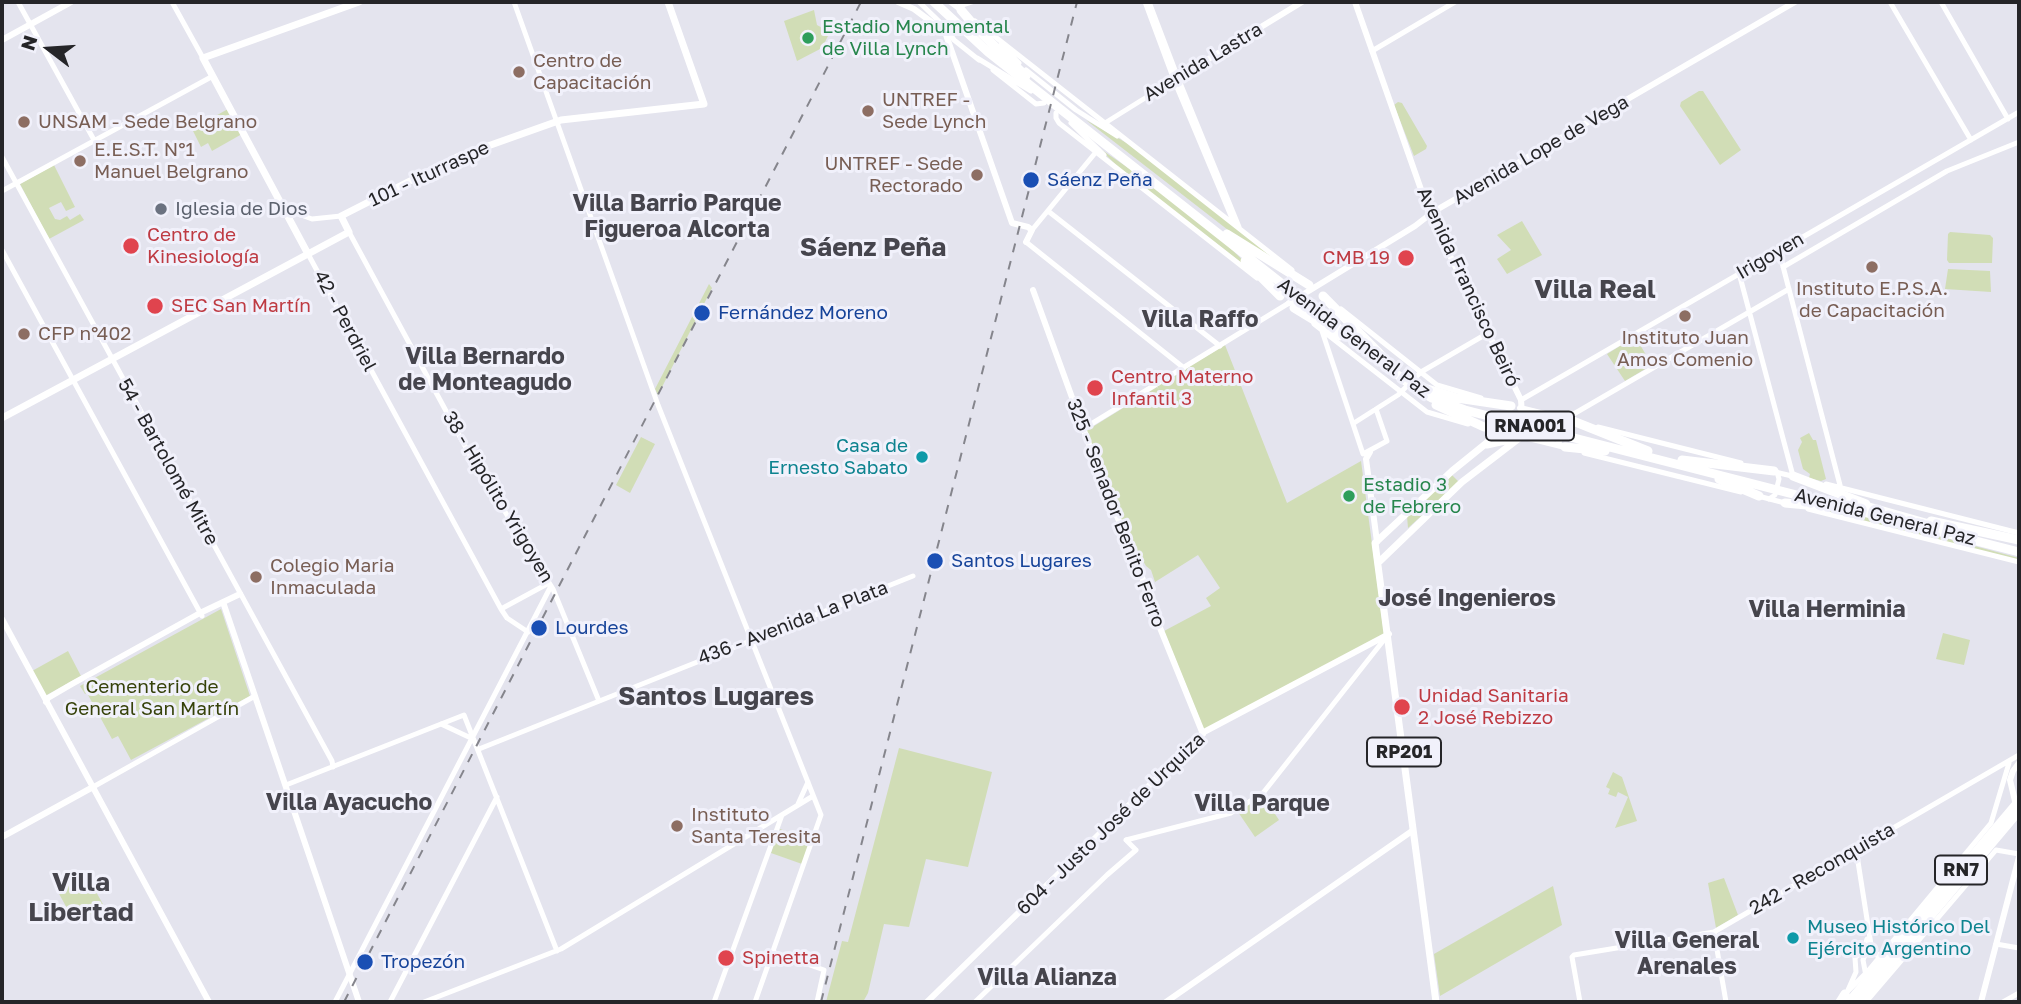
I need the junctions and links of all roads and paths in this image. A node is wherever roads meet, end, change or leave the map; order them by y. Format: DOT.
graph roads {
  1 [pos="18,2"];
  2 [pos="64,2"];
  3 [pos="71,2"];
  4 [pos="172,2"];
  5 [pos="359,2"];
  6 [pos="514,2"];
  7 [pos="919,2"];
  8 [pos="934,2"];
  9 [pos="941,2"];
  10 [pos="950,2"];
  11 [pos="972,2"];
  12 [pos="1147,2"];
  13 [pos="1302,2"];
  14 [pos="1355,2"];
  15 [pos="1455,2"];
  16 [pos="1796,2"];
  17 [pos="1890,2"];
  18 [pos="1941,2"];
  19 [pos="905,3"];
  20 [pos="669,5"];
  21 [pos="959,9"];
  22 [pos="30,23"];
  23 [pos="990,33"];
  24 [pos="2,38"];
  25 [pos="951,41"];
  26 [pos="1372,51"];
  27 [pos="203,58"];
  28 [pos="976,58"];
  29 [pos="213,76"];
  30 [pos="1026,76"];
  31 [pos="1048,78"];
  32 [pos="1176,79"];
  33 [pos="1062,89"];
  34 [pos="1045,94"];
  35 [pos="1060,106"];
  36 [pos="2019,112"];
  37 [pos="2008,119"];
  38 [pos="557,121"];
  39 [pos="1105,122"];
  40 [pos="571,137"];
  41 [pos="1088,138"];
  42 [pos="563,139"];
  43 [pos="1971,140"];
  44 [pos="94,141"];
  45 [pos="1129,141"];
  46 [pos="2019,142"];
  47 [pos="1096,152"];
  48 [pos="2,157"];
  49 [pos="1111,164"];
  50 [pos="16,183"];
  51 [pos="1156,184"];
  52 [pos="2,191"];
  53 [pos="285,209"];
  54 [pos="1048,211"];
  55 [pos="1430,215"];
  56 [pos="303,216"];
  57 [pos="341,216"];
  58 [pos="292,222"];
  59 [pos="1234,225"];
  60 [pos="1240,229"];
  61 [pos="1032,230"];
  62 [pos="349,232"];
  63 [pos="1224,235"];
  64 [pos="1026,242"];
  65 [pos="2,250"];
  66 [pos="1779,251"];
  67 [pos="305,253"];
  68 [pos="1783,267"];
  69 [pos="1739,273"];
  70 [pos="1310,288"];
  71 [pos="1789,289"];
  72 [pos="1033,290"];
  73 [pos="1280,296"];
  74 [pos="1323,296"];
  75 [pos="1293,303"];
  76 [pos="1749,312"];
  77 [pos="1322,331"];
  78 [pos="1488,333"];
  79 [pos="1220,346"];
  80 [pos="1381,358"];
  81 [pos="111,359"];
  82 [pos="1183,366"];
  83 [pos="73,380"];
  84 [pos="1412,383"];
  85 [pos="1424,388"];
  86 [pos="1521,400"];
  87 [pos="1511,406"];
  88 [pos="1376,410"];
  89 [pos="1525,412"];
  90 [pos="2,418"];
  91 [pos="1567,422"];
  92 [pos="1354,423"];
  93 [pos="1484,427"];
  94 [pos="1083,429"];
  95 [pos="1519,433"];
  96 [pos="1496,436"];
  97 [pos="1561,443"];
  98 [pos="1500,452"];
  99 [pos="1367,453"];
  100 [pos="1652,455"];
  101 [pos="1679,462"];
  102 [pos="1775,472"];
  103 [pos="1790,476"];
  104 [pos="1841,488"];
  105 [pos="1764,497"];
  106 [pos="1782,502"];
  107 [pos="1876,511"];
  108 [pos="1922,521"];
  109 [pos="2019,533"];
  110 [pos="1376,543"];
  111 [pos="2019,550"];
  112 [pos="1380,561"];
  113 [pos="913,576"];
  114 [pos="550,585"];
  115 [pos="240,594"];
  116 [pos="223,603"];
  117 [pos="501,608"];
  118 [pos="201,615"];
  119 [pos="2,619"];
  120 [pos="2,625"];
  121 [pos="528,632"];
  122 [pos="1388,635"];
  123 [pos="752,639"];
  124 [pos="255,696"];
  125 [pos="599,701"];
  126 [pos="46,702"];
  127 [pos="441,724"];
  128 [pos="1203,734"];
  129 [pos="476,744"];
  130 [pos="2019,755"];
  131 [pos="2008,762"];
  132 [pos="333,766"];
  133 [pos="2017,768"];
  134 [pos="808,782"];
  135 [pos="2003,784"];
  136 [pos="286,785"];
  137 [pos="92,788"];
  138 [pos="497,795"];
  139 [pos="814,796"];
  140 [pos="2017,801"];
  141 [pos="797,805"];
  142 [pos="782,815"];
  143 [pos="2012,815"];
  144 [pos="1413,830"];
  145 [pos="2,837"];
  146 [pos="1996,846"];
  147 [pos="1856,849"];
  148 [pos="2019,855"];
  149 [pos="1934,892"];
  150 [pos="1714,932"];
  151 [pos="1868,932"];
  152 [pos="1922,938"];
  153 [pos="1870,940"];
  154 [pos="1996,944"];
  155 [pos="2019,948"];
  156 [pos="557,951"];
  157 [pos="773,952"];
  158 [pos="1883,954"];
  159 [pos="1859,960"];
  160 [pos="349,974"];
  161 [pos="2019,993"];
  162 [pos="1844,999"];
  163 [pos="208,1002"];
  164 [pos="335,1002"];
  165 [pos="359,1002"];
  166 [pos="390,1002"];
  167 [pos="424,1002"];
  168 [pos="715,1002"];
  169 [pos="755,1002"];
  170 [pos="817,1002"];
  171 [pos="927,1002"];
  172 [pos="975,1002"];
  173 [pos="1166,1002"];
  174 [pos="1437,1002"];
  175 [pos="1580,1002"];
  176 [pos="1726,1002"];
  177 [pos="1858,1002"];
  178 [pos="1866,1002"];
  179 [pos="1874,1002"];
  180 [pos="1981,1002"];
  181 [pos="2003,1002"];
  1 -- 22 [label="street"];
  2 -- 22 [label="main road"];
  3 -- 22 [label="main road"];
  4 -- 27 [label="street, 42 - Perdriel"];
  5 -- 27 [label="main road"];
  6 -- 38 [label="street"];
  7 -- 25 [label="street"];
  8 -- 34 [label="highway, Avenida General Paz / RNA001"];
  9 -- 30 [label="highway, Avenida General Paz / RNA001"];
  10 -- 21 [label="street, Avenida General Paz"];
  11 -- 21 [label="street"];
  12 -- 32 [label="street"];
  13 -- 32 [label="main road, Avenida Lastra"];
  14 -- 26 [label="main road, Avenida Francisco Beiró"];
  15 -- 26 [label="street"];
  16 -- 55 [label="main road, Avenida Lope de Vega"];
  17 -- 43 [label="street"];
  18 -- 37 [label="street"];
  19 -- 25 [label="main road"];
  20 -- 38 [label="main road, 101 - Iturraspe"];
  21 -- 23 [label="street, Avenida General Paz"];
  21 -- 30 [label="highway"];
  22 -- 24 [label="main road"];
  22 -- 44 [label="street"];
  23 -- 31 [label="street, Avenida General Paz"];
  23 -- 34 [label="street, Avenida General Paz"];
  25 -- 28 [label="street"];
  25 -- 61 [label="main road"];
  26 -- 55 [label="main road, Avenida Francisco Beiró"];
  27 -- 29 [label="main road, 42 - Perdriel"];
  28 -- 34 [label="street, Avenida General Paz"];
  28 -- 34 [label="street"];
  29 -- 44 [label="street"];
  29 -- 53 [label="main road, 42 - Perdriel"];
  30 -- 34 [label="highway, Avenida General Paz / RNA001"];
  31 -- 33 [label="street, Avenida General Paz"];
  31 -- 34 [label="street"];
  32 -- 39 [label="street, Avenida Lastra"];
  32 -- 59 [label="street"];
  32 -- 60 [label="street"];
  33 -- 35 [label="street"];
  33 -- 39 [label="street, Avenida General Paz"];
  34 -- 35 [label="highway, Avenida General Paz / RNA001"];
  35 -- 41 [label="street, Avenida General Paz"];
  35 -- 45 [label="street, Avenida General Paz"];
  35 -- 47 [label="street"];
  35 -- 51 [label="highway, Avenida General Paz / RNA001"];
  35 -- 63 [label="highway, Avenida General Paz / RNA001"];
  36 -- 37 [label="street, Irigoyen"];
  37 -- 43 [label="street, Irigoyen"];
  38 -- 42 [label="street"];
  38 -- 57 [label="main road, 101 - Iturraspe"];
  39 -- 45 [label="street, Avenida General Paz"];
  40 -- 42 [label="street"];
  41 -- 49 [label="street, Avenida General Paz"];
  41 -- 51 [label="highway"];
  42 -- 123 [label="street"];
  43 -- 66 [label="street, Irigoyen"];
  44 -- 50 [label="street"];
  45 -- 59 [label="street, Avenida General Paz"];
  46 -- 68 [label="street"];
  47 -- 49 [label="street"];
  47 -- 54 [label="street"];
  48 -- 50 [label="street, 54 - Bartolomé Mitre"];
  49 -- 73 [label="street"];
  50 -- 52 [label="street"];
  50 -- 81 [label="street, 54 - Bartolomé Mitre"];
  51 -- 63 [label="highway, Avenida General Paz / RNA001"];
  53 -- 56 [label="street"];
  53 -- 58 [label="main road, 42 - Perdriel"];
  54 -- 61 [label="street"];
  54 -- 79 [label="street"];
  55 -- 70 [label="main road, Avenida Lope de Vega"];
  55 -- 78 [label="main road, Avenida Francisco Beiró"];
  56 -- 57 [label="street"];
  56 -- 58 [label="street"];
  57 -- 62 [label="main road, 38 - Hipólito Yrigoyen"];
  58 -- 67 [label="main road, 42 - Perdriel"];
  59 -- 60 [label="street, Avenida General Paz"];
  60 -- 70 [label="street, Avenida General Paz"];
  61 -- 64 [label="main road"];
  62 -- 67 [label="main road"];
  62 -- 114 [label="street, 38 - Hipólito Yrigoyen"];
  63 -- 70 [label="highway"];
  63 -- 73 [label="highway"];
  63 -- 80 [label="highway, Avenida General Paz / RNA001"];
  64 -- 82 [label="street"];
  65 -- 83 [label="street"];
  66 -- 68 [label="street"];
  66 -- 69 [label="street, Irigoyen"];
  67 -- 81 [label="main road"];
  67 -- 117 [label="street, 42 - Perdriel"];
  68 -- 71 [label="street"];
  69 -- 76 [label="street"];
  69 -- 86 [label="street, Irigoyen"];
  70 -- 74 [label="street, Avenida General Paz"];
  70 -- 75 [label="main road, Avenida Lope de Vega"];
  71 -- 76 [label="street"];
  71 -- 104 [label="street"];
  72 -- 94 [label="main road, 325 - Senador Benito Ferro"];
  73 -- 75 [label="street"];
  74 -- 80 [label="highway"];
  74 -- 84 [label="street, Avenida General Paz"];
  75 -- 77 [label="street"];
  75 -- 79 [label="street"];
  75 -- 80 [label="highway"];
  76 -- 91 [label="street"];
  76 -- 103 [label="street"];
  77 -- 84 [label="street"];
  77 -- 92 [label="street"];
  78 -- 84 [label="street"];
  78 -- 86 [label="main road, Avenida Francisco Beiró"];
  79 -- 82 [label="street"];
  80 -- 84 [label="highway, Avenida General Paz / RNA001"];
  80 -- 85 [label="highway, Avenida General Paz / RNA001"];
  81 -- 83 [label="main road"];
  81 -- 115 [label="street, 54 - Bartolomé Mitre"];
  82 -- 94 [label="street"];
  83 -- 90 [label="main road"];
  83 -- 118 [label="street"];
  84 -- 87 [label="street, Avenida General Paz"];
  84 -- 88 [label="street"];
  84 -- 93 [label="highway"];
  84 -- 100 [label="highway, Avenida General Paz / RNA001"];
  85 -- 87 [label="highway"];
  85 -- 100 [label="highway, Avenida General Paz / RNA001"];
  86 -- 89 [label="main road, Avenida Francisco Beiró"];
  87 -- 89 [label="main road, Avenida General Paz"];
  88 -- 92 [label="street"];
  88 -- 99 [label="street"];
  89 -- 91 [label="main road, Avenida General Paz"];
  89 -- 95 [label="main road"];
  91 -- 97 [label="main road"];
  91 -- 100 [label="highway"];
  91 -- 102 [label="street, Avenida General Paz"];
  92 -- 99 [label="street"];
  93 -- 96 [label="main road"];
  94 -- 128 [label="main road, 325 - Senador Benito Ferro"];
  95 -- 96 [label="main road"];
  95 -- 96 [label="main road"];
  95 -- 97 [label="main road"];
  95 -- 98 [label="main road"];
  96 -- 98 [label="main road"];
  96 -- 110 [label="main road"];
  97 -- 100 [label="highway"];
  97 -- 105 [label="street"];
  98 -- 112 [label="main road"];
  99 -- 110 [label="main road"];
  100 -- 101 [label="highway, Avenida General Paz / RNA001"];
  101 -- 102 [label="highway"];
  101 -- 105 [label="highway"];
  101 -- 107 [label="highway, Avenida General Paz / RNA001"];
  102 -- 103 [label="street, Avenida General Paz"];
  102 -- 105 [label="street"];
  103 -- 104 [label="street, Avenida General Paz"];
  103 -- 106 [label="street"];
  103 -- 107 [label="highway"];
  104 -- 109 [label="street, Avenida General Paz"];
  105 -- 106 [label="street"];
  106 -- 107 [label="highway"];
  106 -- 111 [label="street"];
  107 -- 108 [label="highway, Avenida General Paz / RNA001"];
  107 -- 111 [label="highway, Avenida General Paz / RNA001"];
  108 -- 111 [label="highway, Avenida General Paz / RNA001"];
  108 -- 111 [label="highway"];
  110 -- 112 [label="main road, RP201"];
  110 -- 122 [label="main road, RP201"];
  112 -- 122 [label="main road, RP201"];
  113 -- 123 [label="street, 436 - Avenida La Plata"];
  114 -- 117 [label="street"];
  114 -- 121 [label="street"];
  114 -- 125 [label="street, 38 - Hipólito Yrigoyen"];
  115 -- 116 [label="main road"];
  115 -- 132 [label="street, 54 - Bartolomé Mitre"];
  116 -- 118 [label="main road"];
  116 -- 124 [label="main road"];
  117 -- 121 [label="street, 42 - Perdriel"];
  118 -- 126 [label="main road"];
  119 -- 126 [label="main road"];
  120 -- 137 [label="main road"];
  121 -- 129 [label="street"];
  122 -- 128 [label="main road, 604 - Justo José de Urquiza"];
  122 -- 144 [label="main road, RP201"];
  122 -- 172 [label="street"];
  123 -- 125 [label="street, 436 - Avenida La Plata"];
  123 -- 134 [label="street"];
  124 -- 136 [label="main road"];
  124 -- 137 [label="street"];
  125 -- 129 [label="street, 436 - Avenida La Plata"];
  126 -- 137 [label="main road"];
  127 -- 129 [label="street"];
  127 -- 129 [label="street"];
  127 -- 132 [label="street"];
  128 -- 171 [label="main road, 604 - Justo José de Urquiza"];
  129 -- 138 [label="street"];
  129 -- 160 [label="street"];
  130 -- 131 [label="street, 242 - Reconquista"];
  131 -- 133 [label="street"];
  131 -- 135 [label="street"];
  131 -- 147 [label="street, 242 - Reconquista"];
  132 -- 136 [label="street"];
  133 -- 135 [label="main road"];
  133 -- 140 [label="main road"];
  134 -- 139 [label="street"];
  134 -- 141 [label="street"];
  135 -- 149 [label="street"];
  136 -- 160 [label="main road"];
  137 -- 145 [label="main road"];
  137 -- 163 [label="main road"];
  138 -- 156 [label="street"];
  138 -- 166 [label="street"];
  139 -- 141 [label="street"];
  139 -- 157 [label="street"];
  140 -- 143 [label="highway, RN7"];
  141 -- 142 [label="street"];
  142 -- 156 [label="street"];
  142 -- 168 [label="street"];
  143 -- 146 [label="highway, RN7"];
  143 -- 149 [label="highway"];
  143 -- 162 [label="highway, RN7"];
  144 -- 173 [label="main road"];
  144 -- 174 [label="main road"];
  146 -- 148 [label="street"];
  146 -- 152 [label="highway"];
  146 -- 152 [label="street"];
  146 -- 177 [label="highway, RN7"];
  147 -- 150 [label="street, 242 - Reconquista"];
  147 -- 151 [label="street"];
  148 -- 154 [label="main road"];
  149 -- 158 [label="street"];
  150 -- 175 [label="street, 242 - Reconquista"];
  150 -- 176 [label="street"];
  151 -- 153 [label="street"];
  151 -- 159 [label="street"];
  152 -- 178 [label="street"];
  153 -- 158 [label="street"];
  153 -- 159 [label="street"];
  154 -- 155 [label="street"];
  154 -- 180 [label="main road"];
  156 -- 167 [label="street"];
  157 -- 169 [label="street"];
  157 -- 170 [label="street"];
  158 -- 162 [label="street"];
  159 -- 162 [label="street"];
  159 -- 179 [label="street"];
  160 -- 164 [label="street"];
  160 -- 165 [label="main road"];
  161 -- 181 [label="street"];
}
